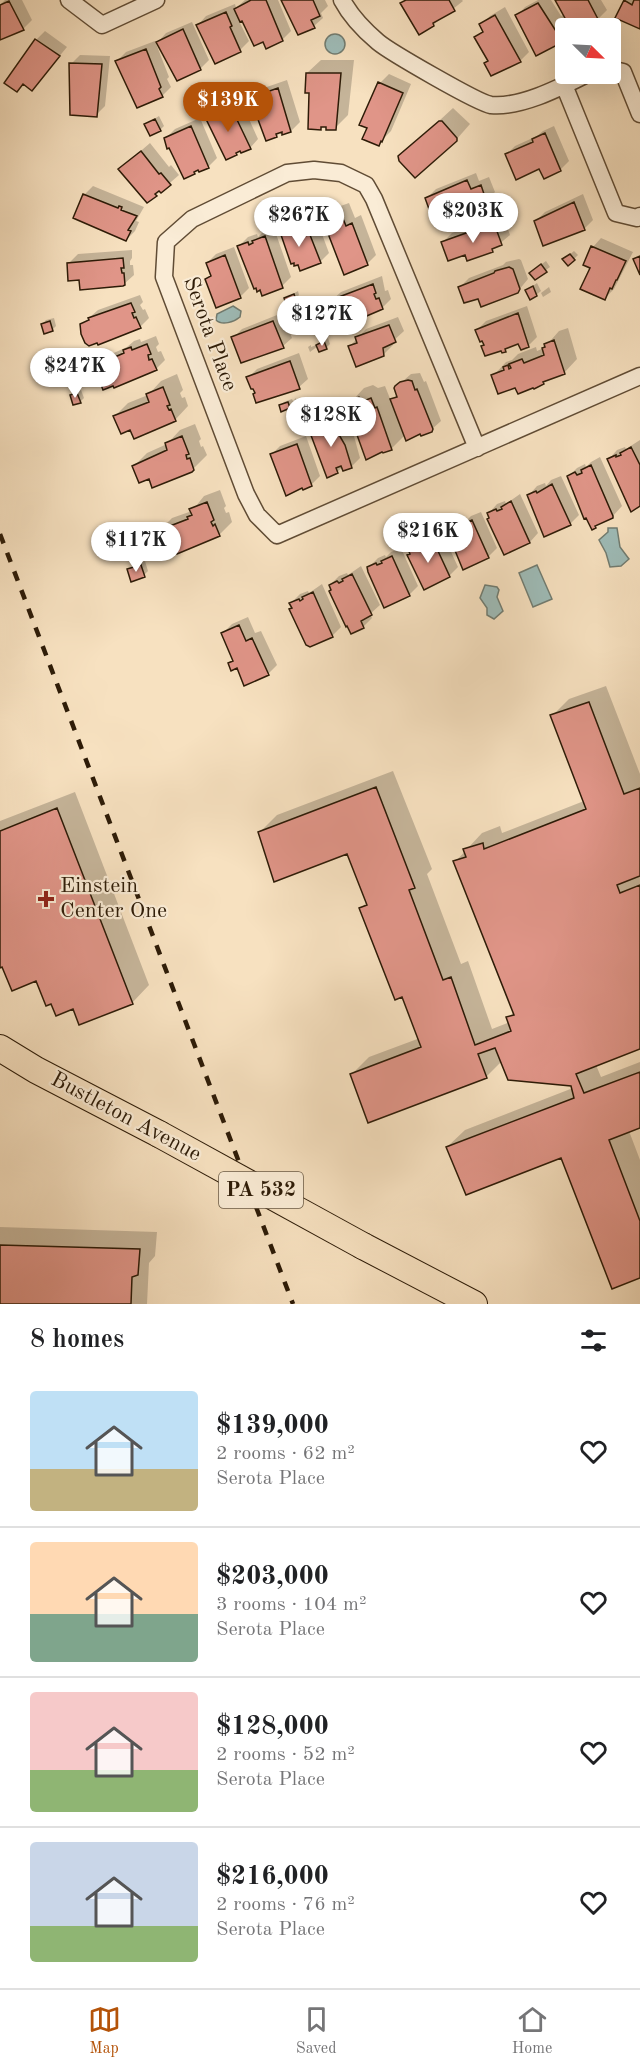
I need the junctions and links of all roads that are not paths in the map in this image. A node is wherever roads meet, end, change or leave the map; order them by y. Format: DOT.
graph roads {
  1 [pos="69,0"];
  2 [pos="156,0"];
  3 [pos="342,0"];
  4 [pos="621,72"];
  5 [pos="564,85"];
  6 [pos="640,114"];
  7 [pos="640,216"];
  8 [pos="640,376"];
  9 [pos="477,448"];
  10 [pos="0,1048"];
  11 [pos="474,1304"];
  1 -- 2 [label="street"];
  3 -- 5 [label="street"];
  4 -- 6 [label="street"];
  5 -- 7 [label="street"];
  8 -- 9 [label="street, Serota Place"];
  9 -- 9 [label="street, Serota Place"];
  10 -- 11 [label="main road, Bustleton Avenue / PA 532, bridge"];
}
